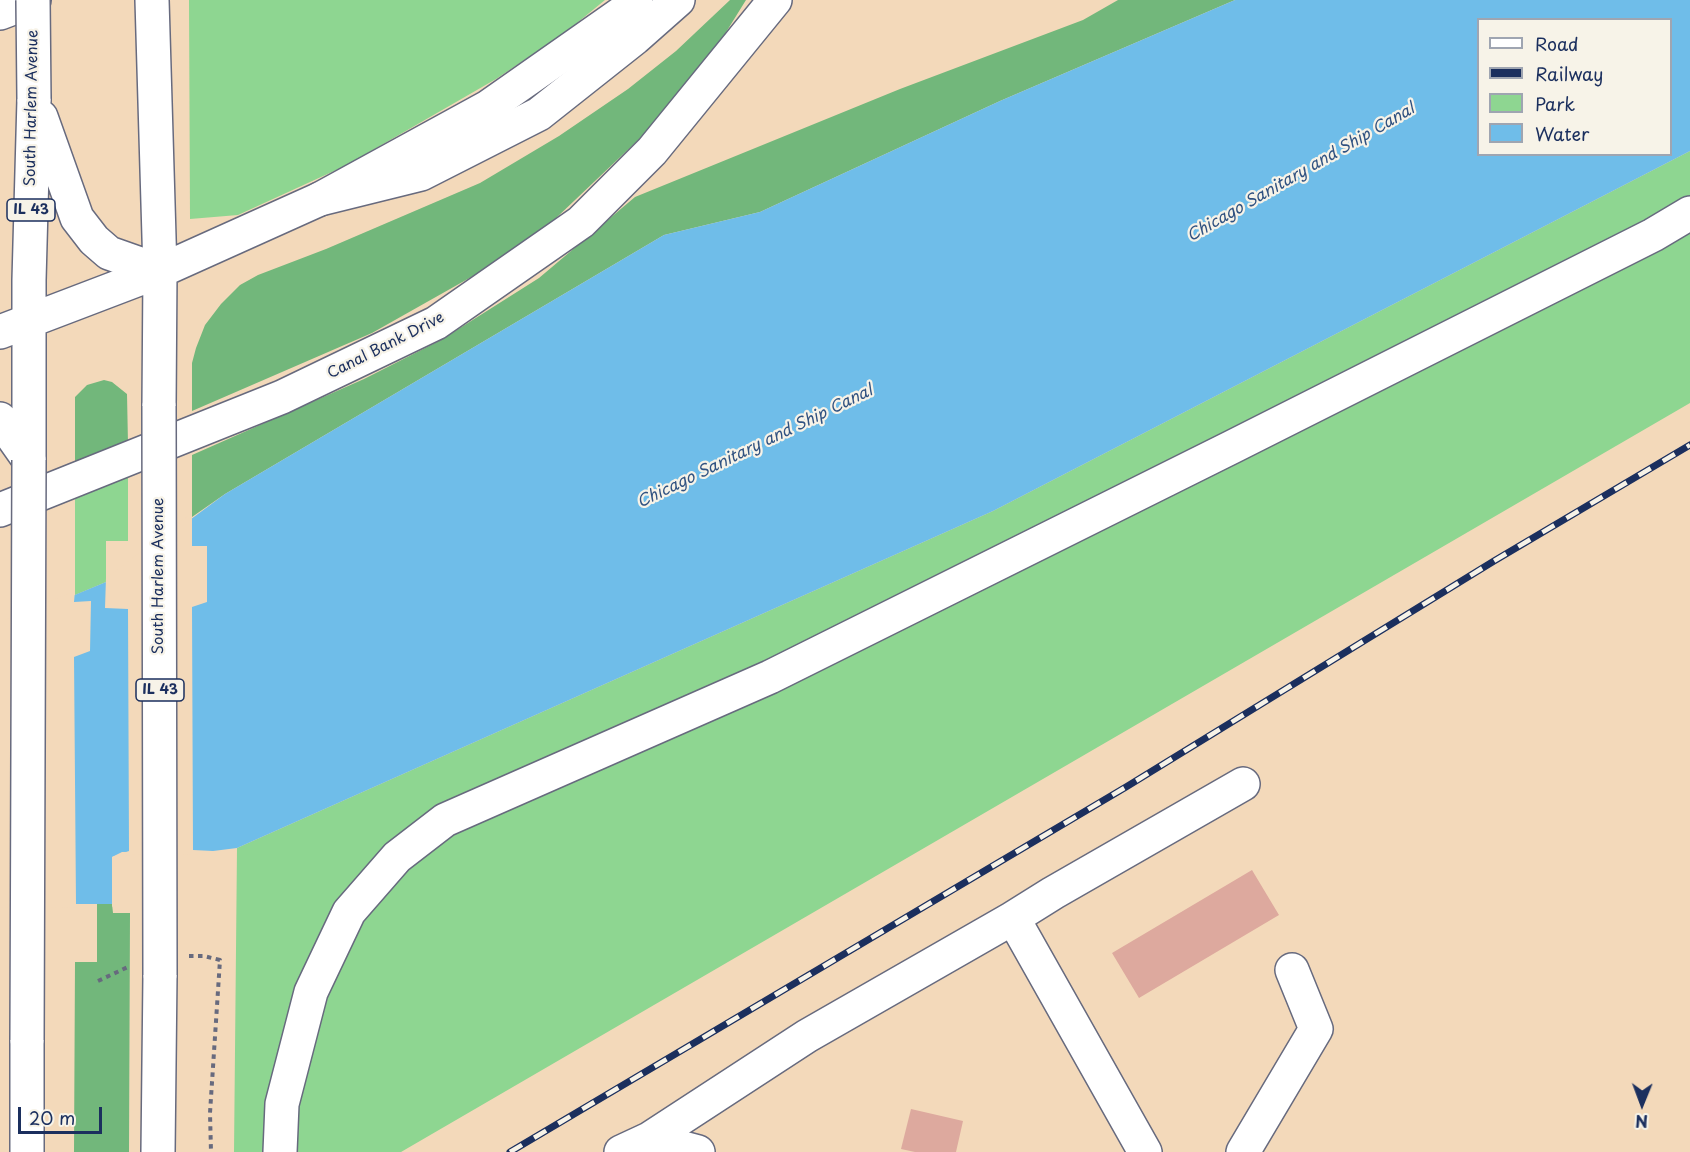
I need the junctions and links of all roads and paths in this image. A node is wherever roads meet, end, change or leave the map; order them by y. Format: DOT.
graph roads {
  1 [pos="34,0"];
  2 [pos="152,0"];
  3 [pos="636,0"];
  4 [pos="678,0"];
  5 [pos="775,0"];
  6 [pos="0,13"];
  7 [pos="34,99"];
  8 [pos="320,199"];
  9 [pos="1690,213"];
  10 [pos="160,271"];
  11 [pos="14,327"];
  12 [pos="0,419"];
  13 [pos="29,460"];
  14 [pos="0,510"];
  15 [pos="1243,784"];
  16 [pos="1013,918"];
  17 [pos="1293,970"];
  18 [pos="635,1146"];
  19 [pos="27,1152"];
  20 [pos="158,1152"];
  21 [pos="280,1152"];
  22 [pos="698,1152"];
  23 [pos="1144,1152"];
  24 [pos="1243,1152"];
  1 -- 6 [label="main road"];
  1 -- 7 [label="main road, South Harlem Avenue / IL 43, bridge"];
  2 -- 10 [label="main road, South Harlem Avenue / IL 43"];
  3 -- 8 [label="main road"];
  4 -- 8 [label="main road"];
  5 -- 14 [label="main road, Canal Bank Drive"];
  7 -- 10 [label="main road"];
  7 -- 11 [label="main road, South Harlem Avenue / IL 43"];
  8 -- 10 [label="main road"];
  9 -- 21 [label="main road"];
  10 -- 11 [label="main road"];
  10 -- 20 [label="main road, South Harlem Avenue / IL 43, bridge"];
  11 -- 13 [label="main road, South Harlem Avenue / IL 43"];
  12 -- 13 [label="main road"];
  13 -- 19 [label="main road, South Harlem Avenue / IL 43, bridge"];
  15 -- 16 [label="main road"];
  16 -- 18 [label="main road"];
  16 -- 23 [label="main road"];
  17 -- 24 [label="main road"];
  18 -- 22 [label="main road"];
}
